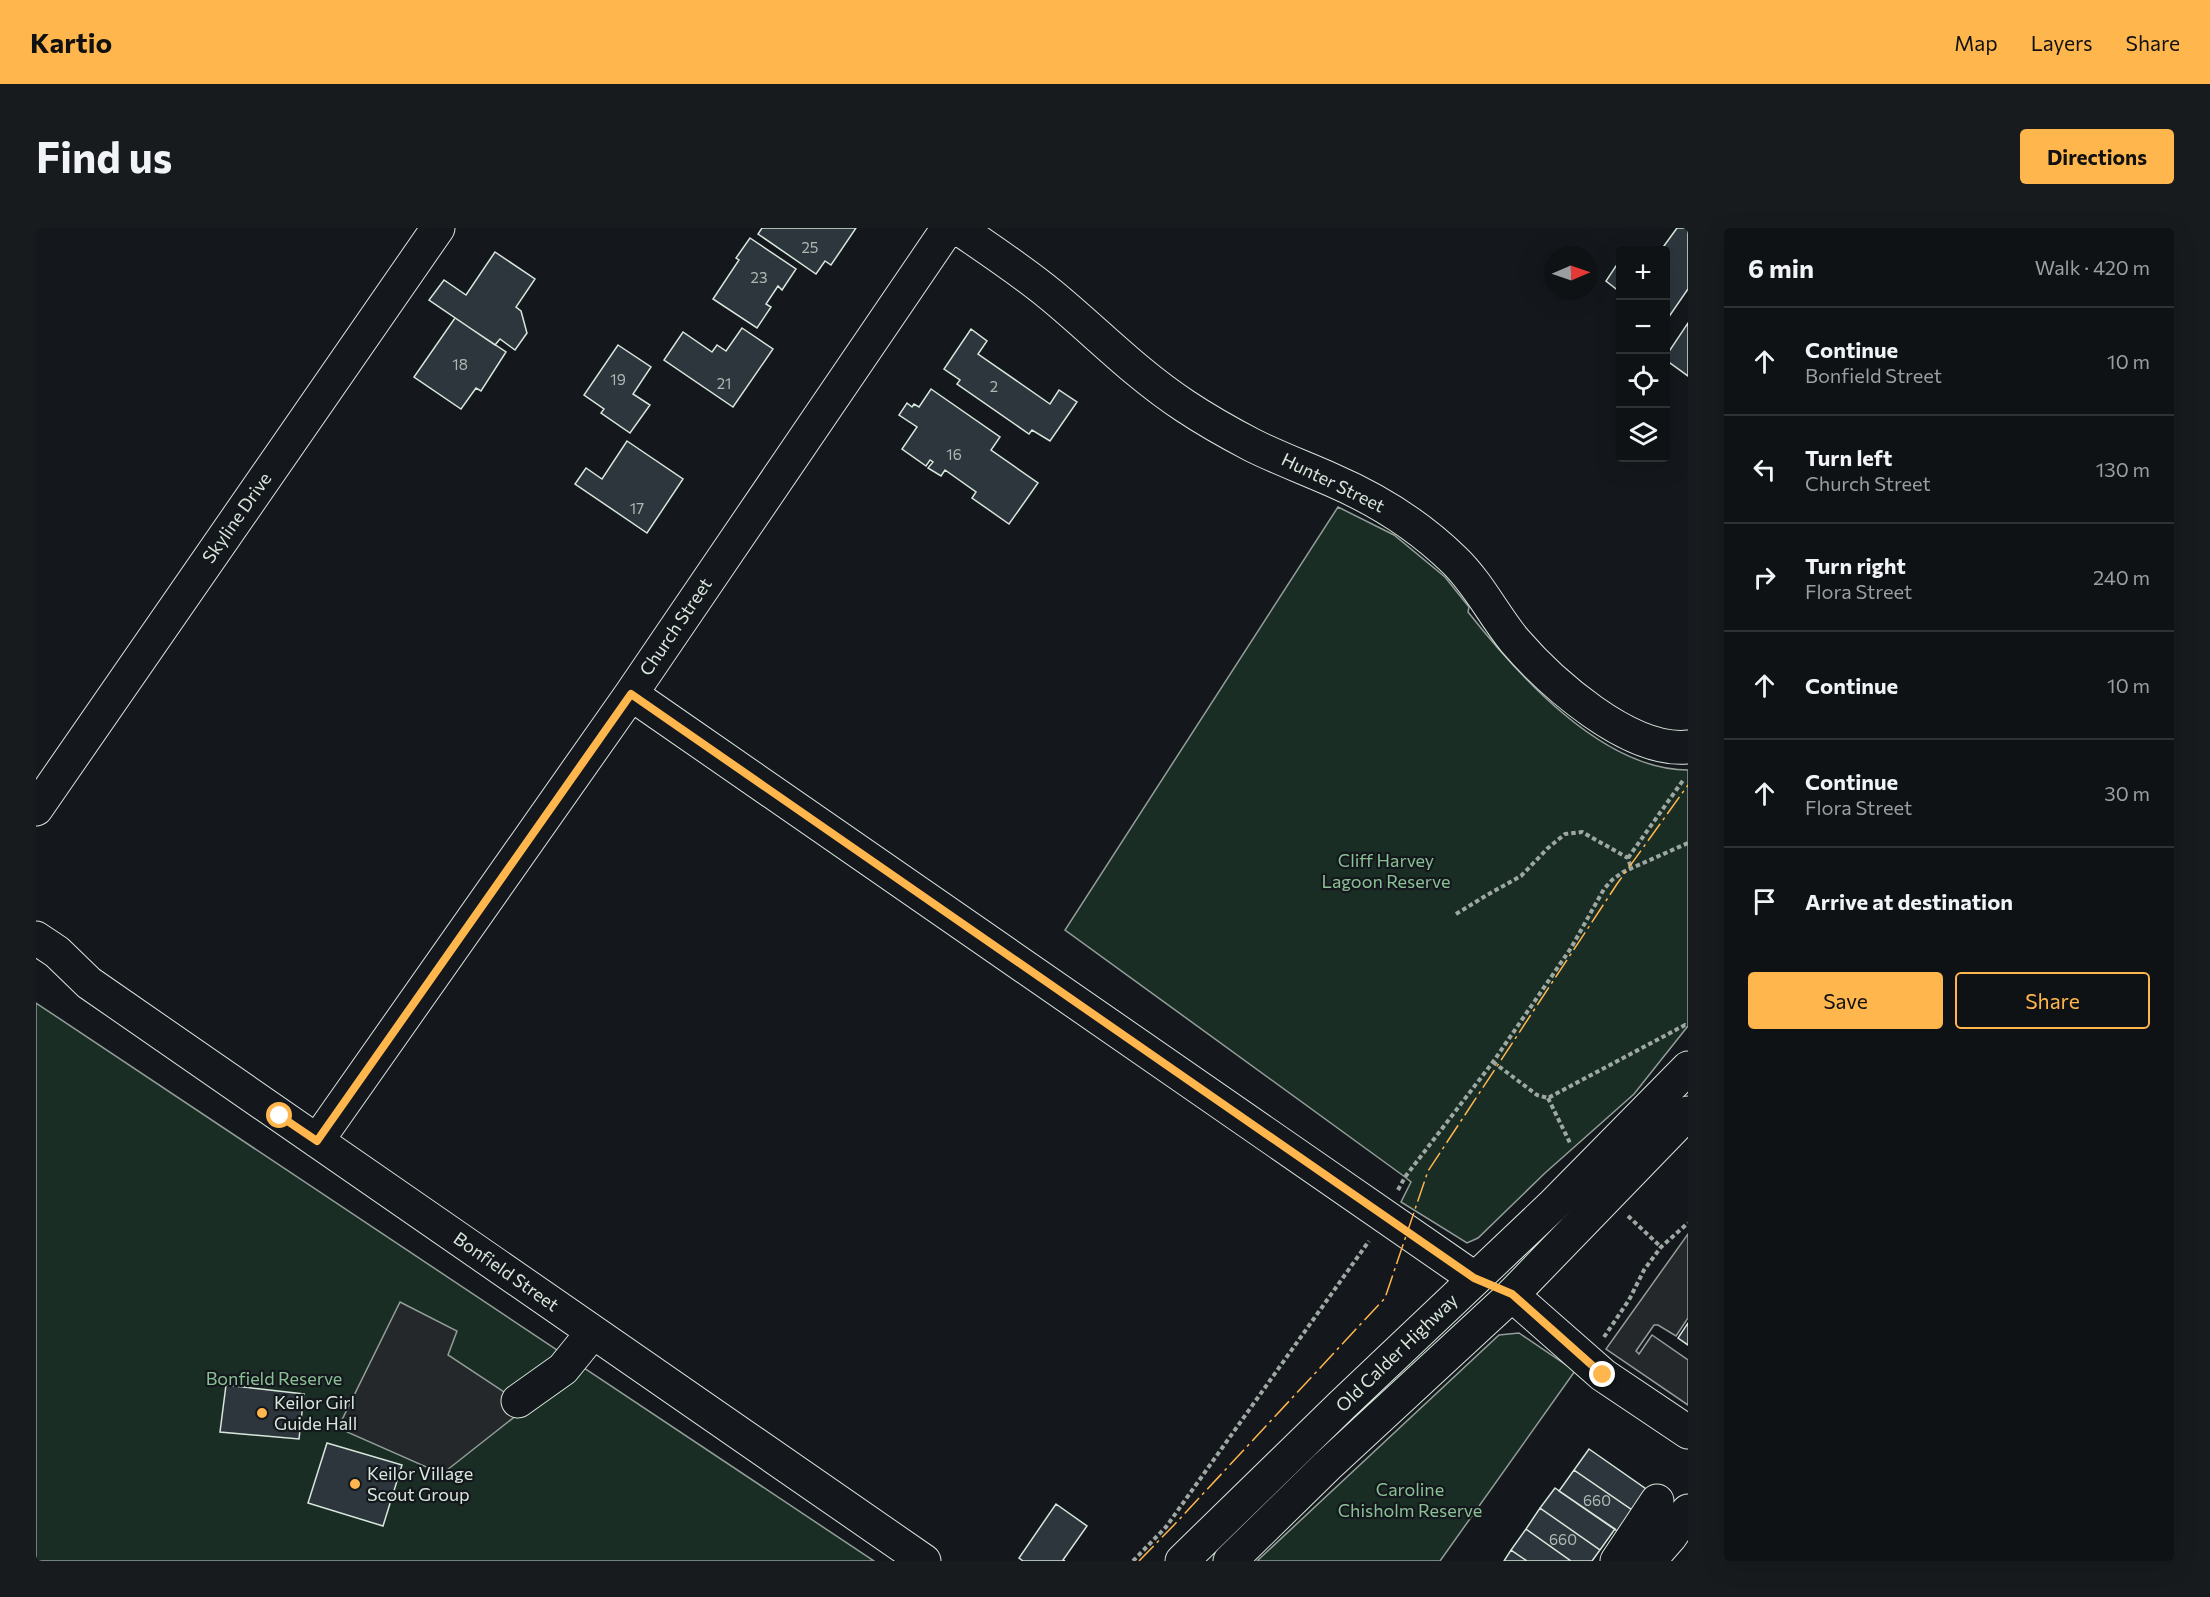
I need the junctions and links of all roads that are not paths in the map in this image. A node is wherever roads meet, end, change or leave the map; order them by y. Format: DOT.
graph roads {
  1 [pos="438,228"];
  2 [pos="948,228"];
  3 [pos="958,228"];
  4 [pos="631,694"];
  5 [pos="1688,747"];
  6 [pos="36,809"];
  7 [pos="36,938"];
  8 [pos="36,958"];
  9 [pos="89,983"];
  10 [pos="1688,1068"];
  11 [pos="1688,1113"];
  12 [pos="317,1141"];
  13 [pos="1474,1278"];
  14 [pos="1512,1294"];
  15 [pos="593,1332"];
  16 [pos="518,1401"];
  17 [pos="1688,1432"];
  18 [pos="1657,1501"];
  19 [pos="1688,1511"];
  20 [pos="924,1561"];
  21 [pos="1182,1561"];
  22 [pos="1230,1561"];
  23 [pos="1617,1561"];
  24 [pos="1649,1561"];
  1 -- 6 [label="street, Skyline Drive"];
  2 -- 4 [label="street, Church Street"];
  3 -- 5 [label="street, Hunter Street"];
  4 -- 12 [label="street, Church Street"];
  4 -- 13 [label="street"];
  7 -- 9 [label="street, Bonfield Street"];
  8 -- 9 [label="street, Bonfield Street"];
  9 -- 12 [label="street, Bonfield Street"];
  10 -- 13 [label="street, Old Calder Highway"];
  11 -- 14 [label="street, Old Calder Highway"];
  12 -- 15 [label="street, Bonfield Street"];
  13 -- 14 [label="street"];
  13 -- 21 [label="street, Old Calder Highway"];
  14 -- 17 [label="street"];
  14 -- 22 [label="street, Old Calder Highway"];
  15 -- 16 [label="street"];
  15 -- 20 [label="street, Bonfield Street"];
  18 -- 23 [label="street"];
  19 -- 24 [label="street"];
}
